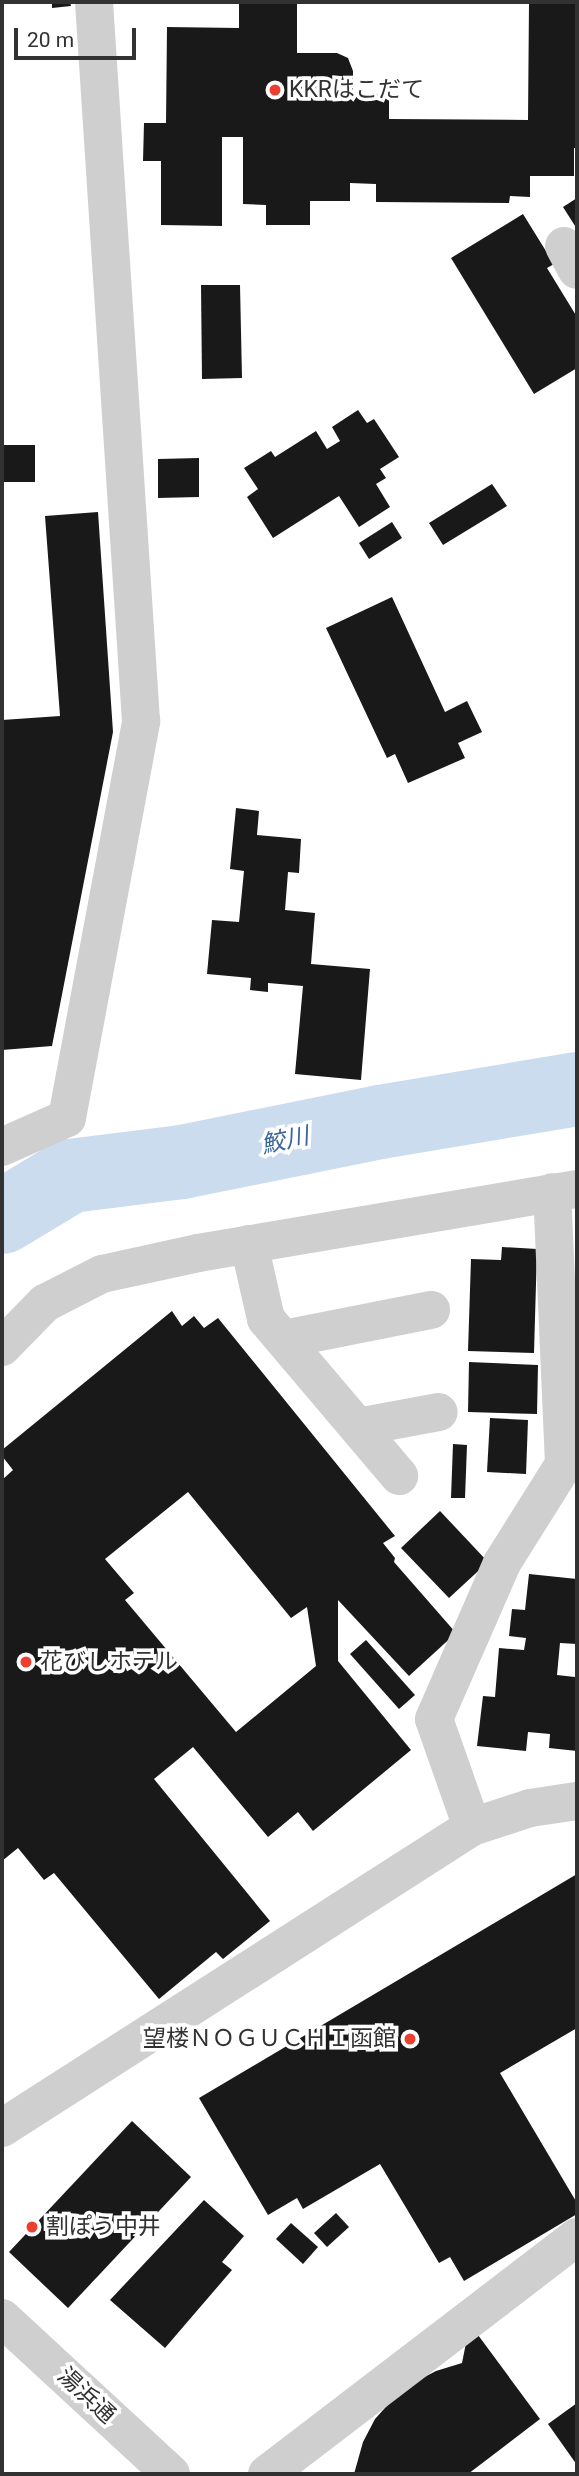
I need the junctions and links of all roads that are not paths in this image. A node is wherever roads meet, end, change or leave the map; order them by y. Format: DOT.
graph roads {
  1 [pos="94,2"];
  2 [pos="2,1147"];
  3 [pos="565,1190"];
  4 [pos="249,1244"];
  5 [pos="431,1310"];
  6 [pos="284,1339"];
  7 [pos="2,1346"];
  8 [pos="439,1412"];
  9 [pos="358,1427"];
  10 [pos="399,1476"];
  11 [pos="577,1801"];
  12 [pos="472,1827"];
  13 [pos="2,2128"];
  14 [pos="577,2237"];
  15 [pos="2,2318"];
  16 [pos="171,2474"];
  17 [pos="267,2474"];
  1 -- 2 [label="street"];
  3 -- 4 [label="street"];
  3 -- 12 [label="street"];
  4 -- 6 [label="street"];
  4 -- 7 [label="street"];
  5 -- 6 [label="street"];
  6 -- 9 [label="street"];
  8 -- 9 [label="street"];
  9 -- 10 [label="street"];
  11 -- 12 [label="street"];
  12 -- 13 [label="street"];
  14 -- 17 [label="street"];
  15 -- 16 [label="street, 湯浜通"];
}
